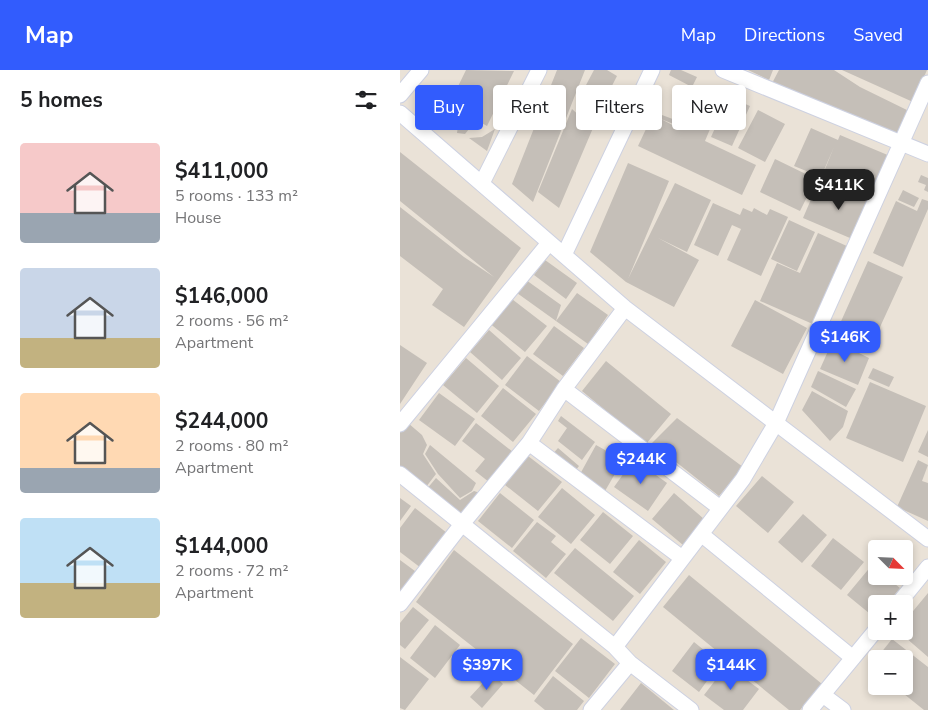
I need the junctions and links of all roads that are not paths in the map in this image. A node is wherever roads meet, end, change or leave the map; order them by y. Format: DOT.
graph roads {
  1 [pos="421,70"];
  2 [pos="539,70"];
  3 [pos="652,70"];
  4 [pos="723,70"];
  5 [pos="928,83"];
  6 [pos="400,96"];
  7 [pos="400,113"];
  8 [pos="903,142"];
  9 [pos="928,154"];
  10 [pos="482,184"];
  11 [pos="549,242"];
  12 [pos="564,255"];
  13 [pos="625,308"];
  14 [pos="564,389"];
  15 [pos="400,424"];
  16 [pos="776,424"];
  17 [pos="529,442"];
  18 [pos="400,474"];
  19 [pos="720,508"];
  20 [pos="462,524"];
  21 [pos="701,534"];
  22 [pos="928,539"];
  23 [pos="682,558"];
  24 [pos="928,567"];
  25 [pos="905,595"];
  26 [pos="400,604"];
  27 [pos="868,640"];
  28 [pos="615,647"];
  29 [pos="853,658"];
  30 [pos="630,663"];
  31 [pos="823,695"];
  32 [pos="591,710"];
  33 [pos="691,710"];
  34 [pos="810,710"];
  35 [pos="843,710"];
  1 -- 6 [label="street"];
  2 -- 10 [label="street"];
  3 -- 12 [label="street"];
  4 -- 8 [label="street"];
  5 -- 8 [label="street"];
  7 -- 10 [label="street"];
  8 -- 9 [label="street"];
  8 -- 16 [label="street"];
  10 -- 11 [label="street"];
  11 -- 12 [label="street"];
  11 -- 15 [label="street"];
  12 -- 13 [label="street"];
  13 -- 14 [label="street"];
  13 -- 16 [label="street"];
  14 -- 17 [label="street"];
  14 -- 19 [label="street"];
  16 -- 19 [label="street"];
  16 -- 22 [label="street"];
  17 -- 20 [label="street"];
  17 -- 23 [label="street"];
  18 -- 20 [label="street"];
  19 -- 21 [label="street"];
  20 -- 26 [label="street"];
  20 -- 28 [label="street"];
  21 -- 23 [label="street"];
  21 -- 29 [label="street"];
  23 -- 28 [label="street"];
  24 -- 25 [label="street"];
  27 -- 29 [label="street"];
  28 -- 30 [label="street"];
  29 -- 31 [label="street"];
  30 -- 32 [label="street"];
  30 -- 33 [label="street"];
  31 -- 34 [label="street"];
  31 -- 35 [label="street"];
}
